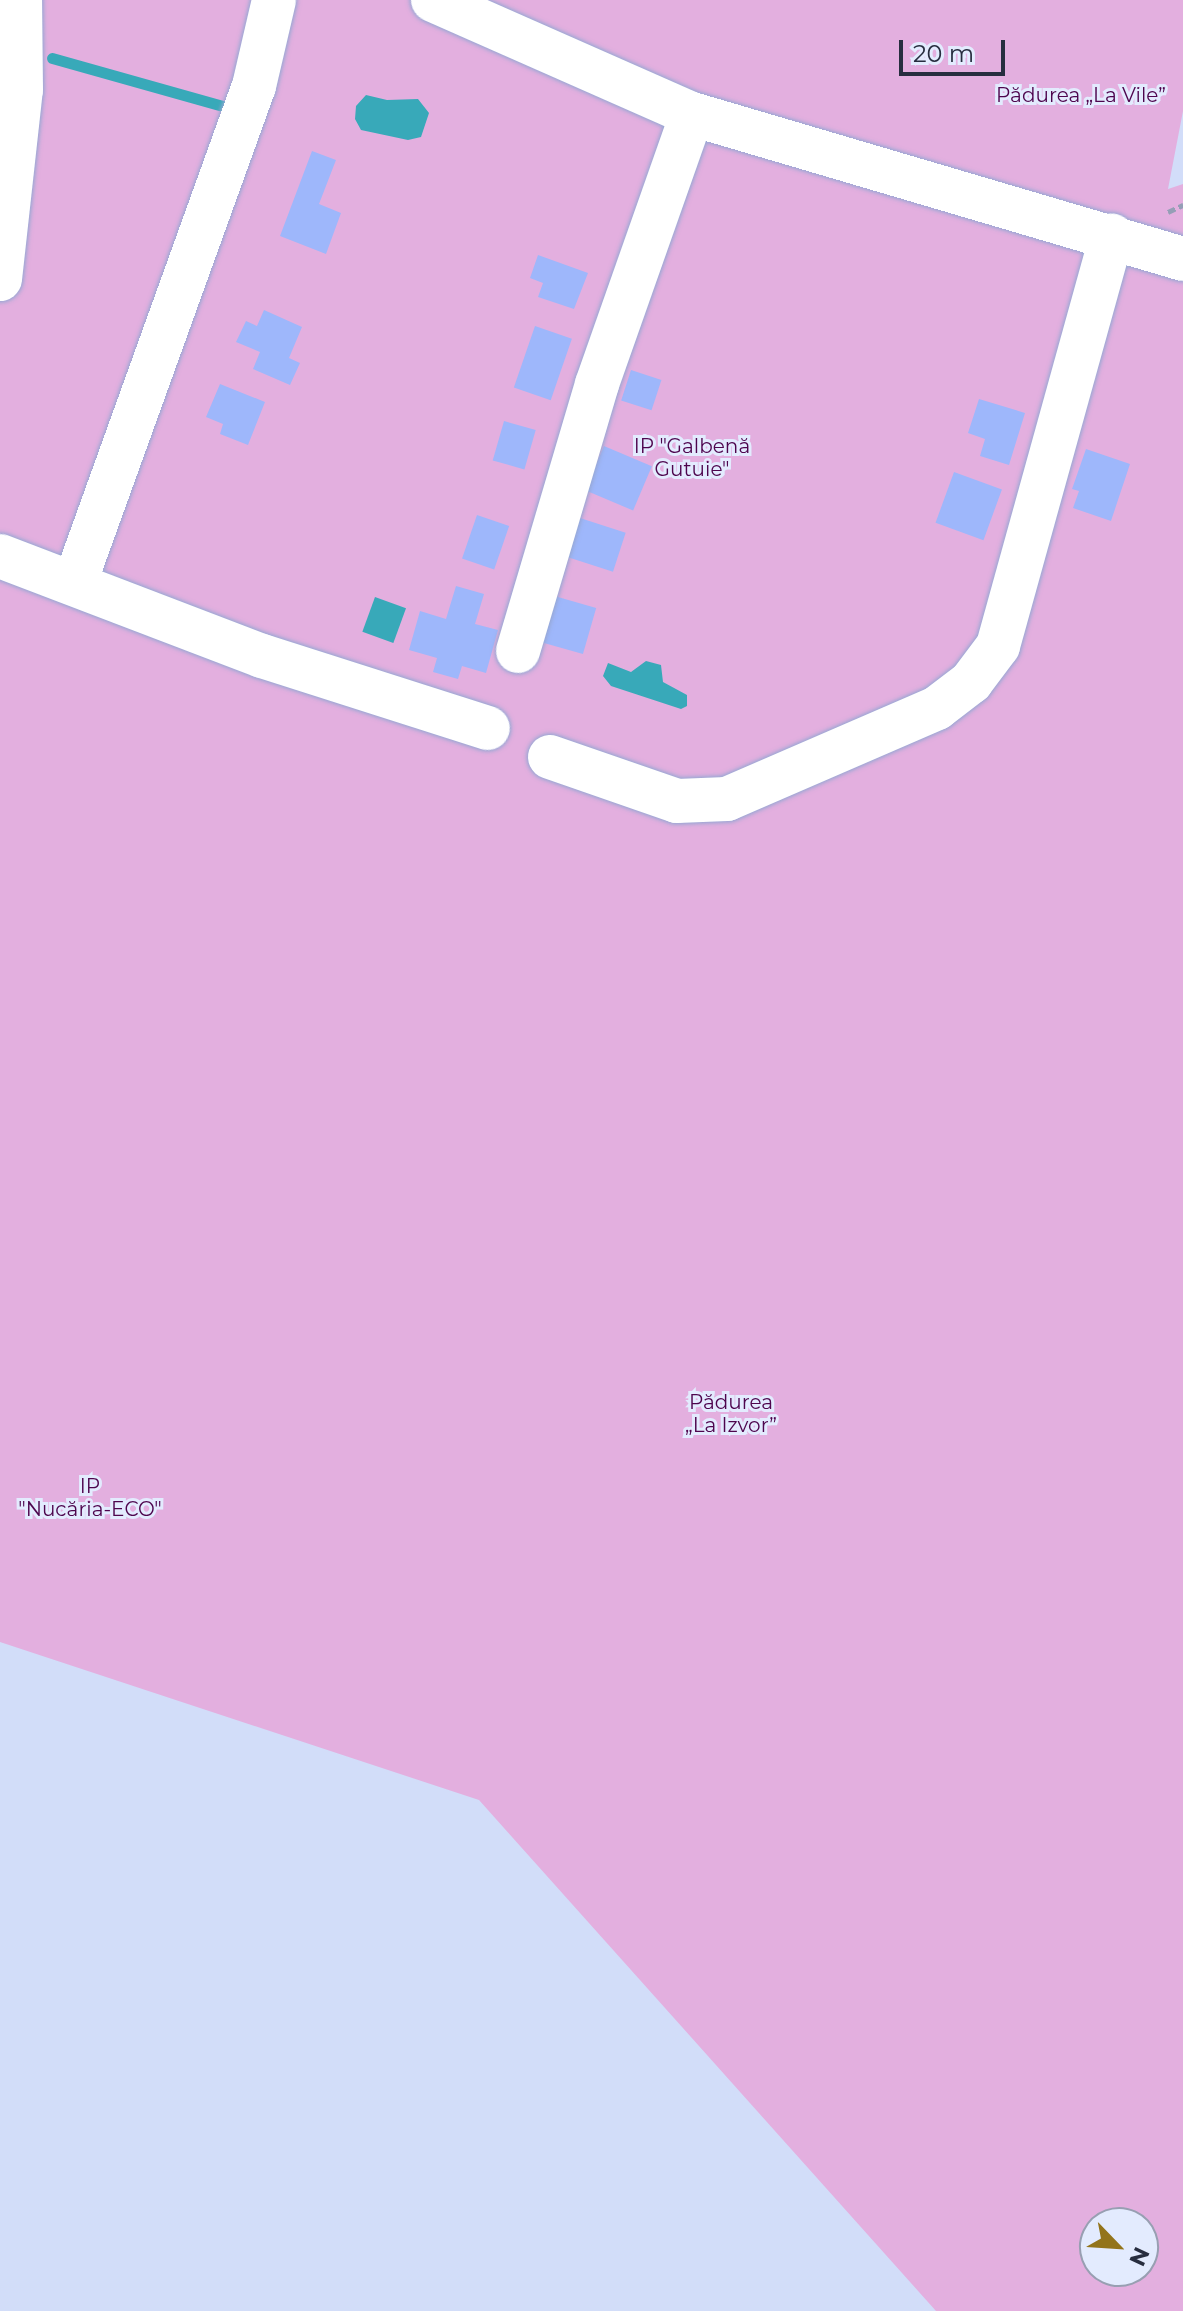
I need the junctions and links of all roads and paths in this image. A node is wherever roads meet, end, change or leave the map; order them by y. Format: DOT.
graph roads {
  1 [pos="20,0"];
  2 [pos="274,0"];
  3 [pos="433,0"];
  4 [pos="692,114"];
  5 [pos="1112,236"];
  6 [pos="1183,259"];
  7 [pos="0,279"];
  8 [pos="0,556"];
  9 [pos="75,582"];
  10 [pos="518,651"];
  11 [pos="488,728"];
  12 [pos="550,757"];
  1 -- 7 [label="street"];
  2 -- 9 [label="street"];
  3 -- 4 [label="street"];
  4 -- 5 [label="street"];
  4 -- 10 [label="street"];
  5 -- 6 [label="street"];
  5 -- 12 [label="street"];
  8 -- 9 [label="street"];
  9 -- 11 [label="street"];
}
